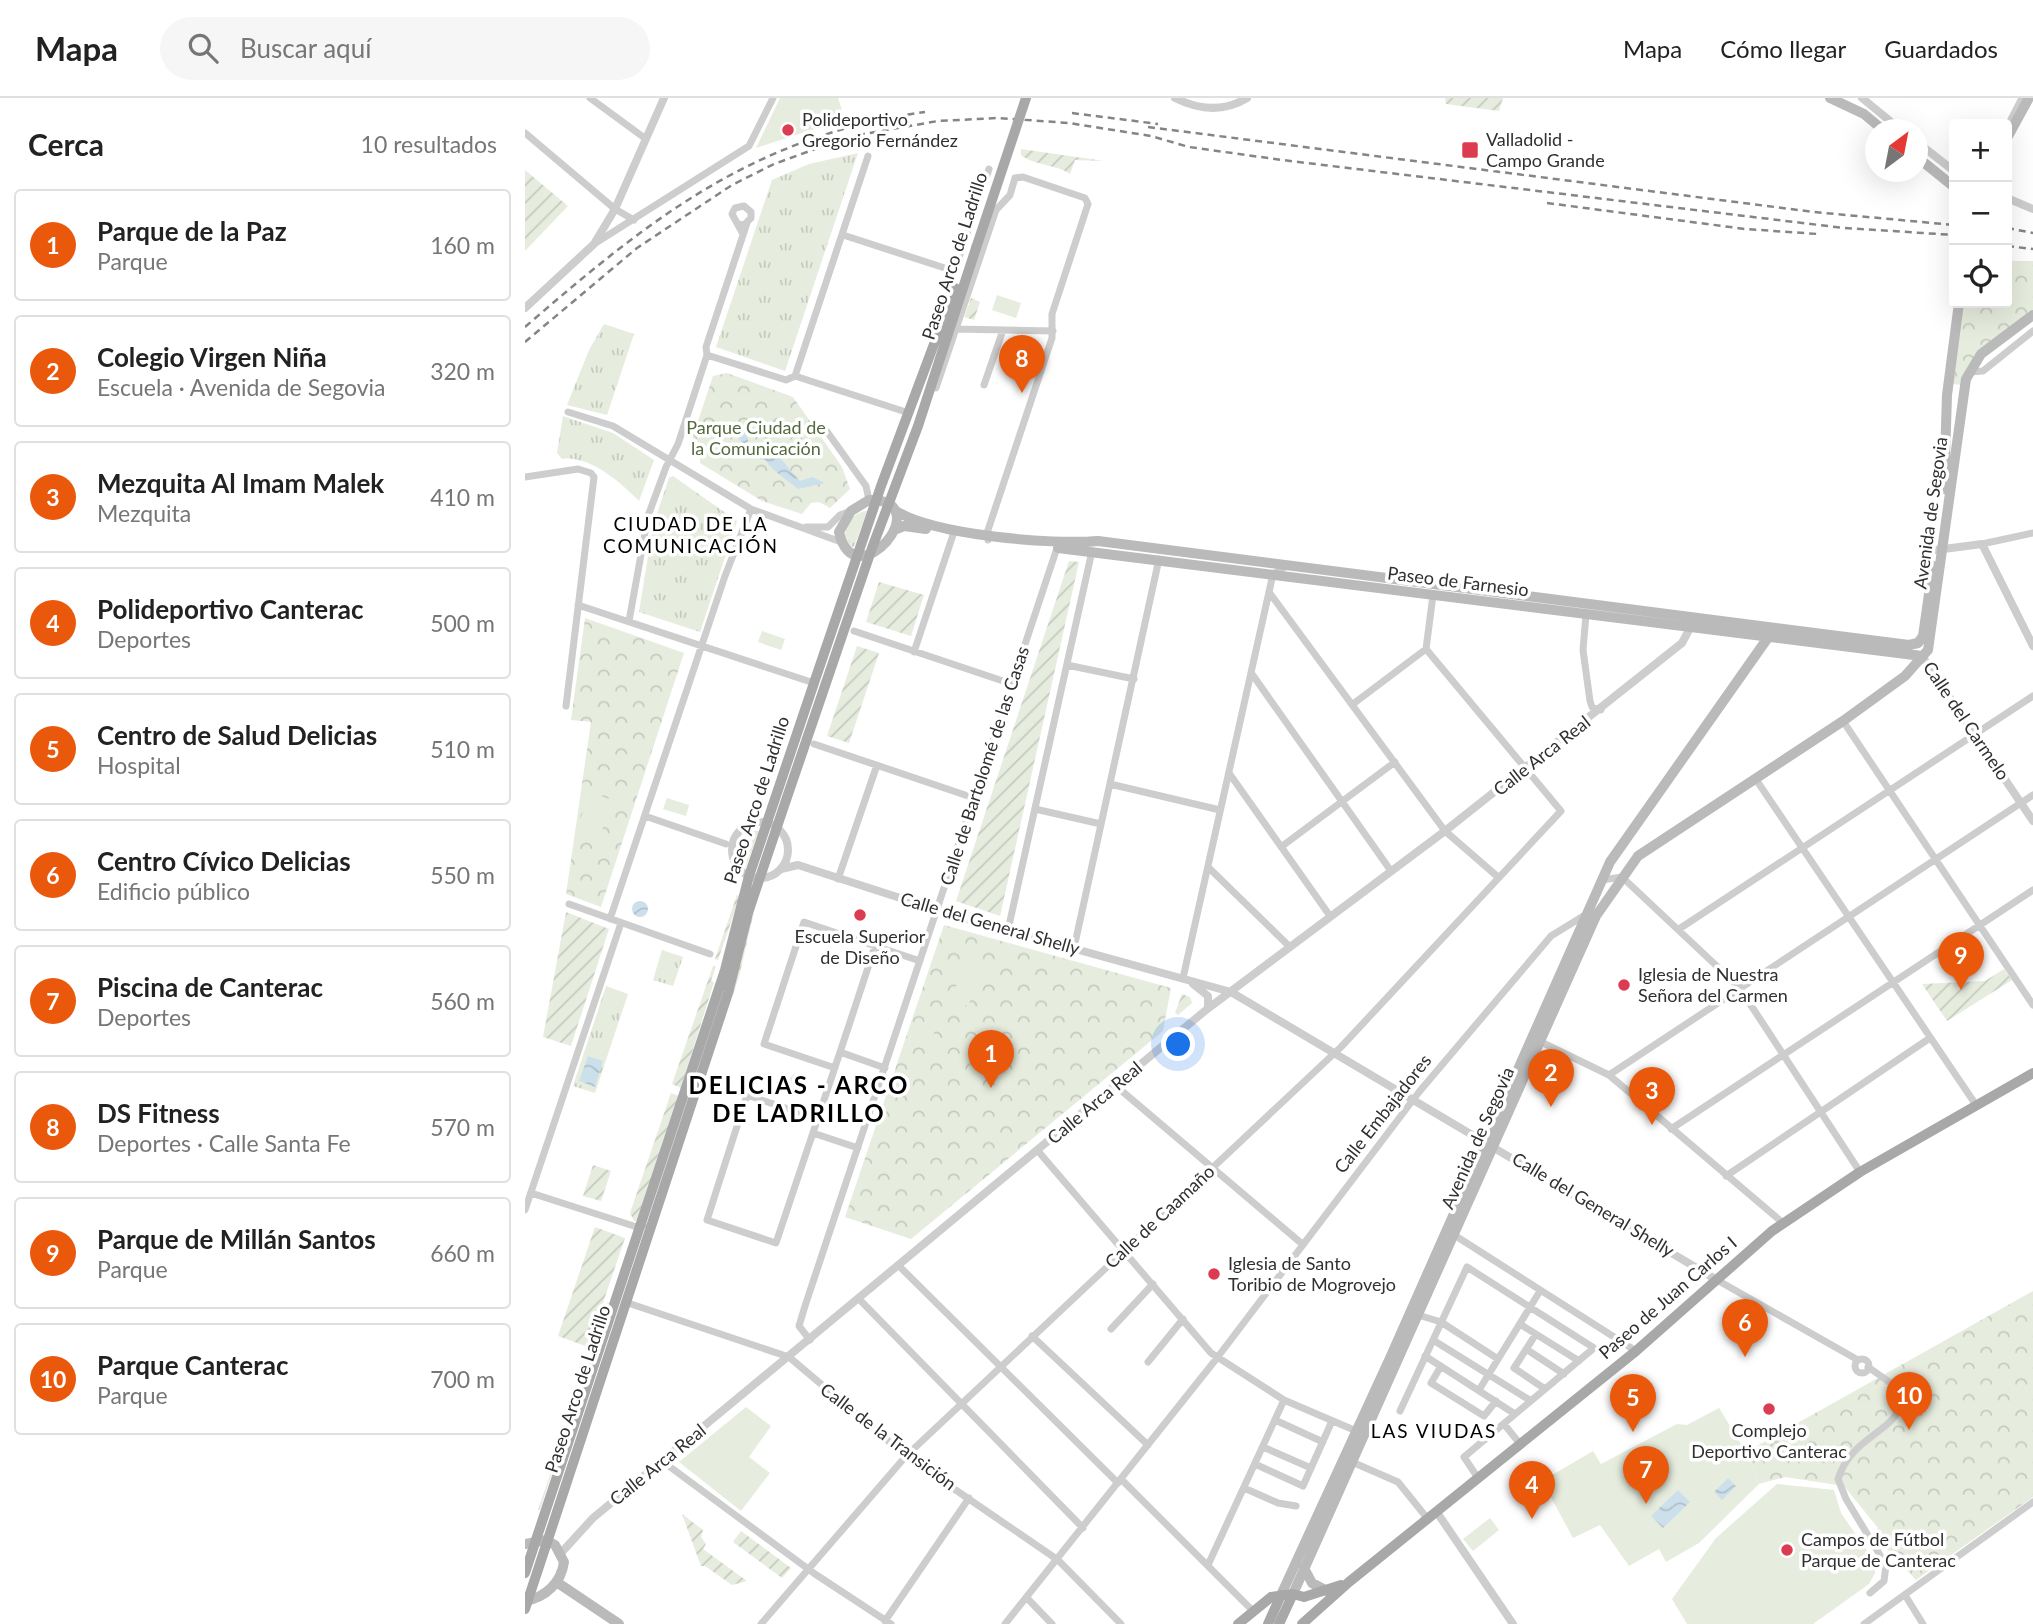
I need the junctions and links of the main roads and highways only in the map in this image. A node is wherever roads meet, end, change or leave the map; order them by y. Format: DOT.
graph roads {
  1 [pos="1019,98"];
  2 [pos="1026,98"];
  3 [pos="1830,98"];
  4 [pos="2028,98"];
  5 [pos="1870,119"];
  6 [pos="2012,128"];
  7 [pos="1928,166"];
  8 [pos="1949,183"];
  9 [pos="972,247"];
  10 [pos="1958,308"];
  11 [pos="2033,315"];
  12 [pos="883,503"];
  13 [pos="894,530"];
  14 [pos="988,536"];
  15 [pos="1939,550"];
  16 [pos="864,555"];
  17 [pos="1784,629"];
  18 [pos="1767,639"];
  19 [pos="1909,645"];
  20 [pos="1922,656"];
  21 [pos="772,825"];
  22 [pos="1618,846"];
  23 [pos="1635,859"];
  24 [pos="2033,1073"];
  25 [pos="1489,1143"];
  26 [pos="1360,1433"];
  27 [pos="535,1541"];
  28 [pos="1304,1568"];
  29 [pos="525,1573"];
  30 [pos="1349,1582"];
  31 [pos="558,1583"];
  32 [pos="1327,1591"];
  33 [pos="1281,1594"];
  34 [pos="1299,1596"];
  35 [pos="526,1603"];
  36 [pos="1249,1617"];
  37 [pos="1305,1619"];
  38 [pos="619,1624"];
  39 [pos="1238,1624"];
  40 [pos="1268,1624"];
  41 [pos="1279,1624"];
  1 -- 9 [label="main road, Paseo Arco de Ladrillo"];
  2 -- 9 [label="main road, Paseo Arco de Ladrillo, bridge"];
  3 -- 5 [label="main road"];
  4 -- 6 [label="main road"];
  7 -- 8 [label="main road"];
  9 -- 12 [label="main road, Paseo Arco de Ladrillo"];
  9 -- 12 [label="main road, Paseo Arco de Ladrillo"];
  10 -- 15 [label="main road, Avenida de Segovia"];
  11 -- 15 [label="main road, Avenida de Segovia"];
  12 -- 13 [label="main road"];
  12 -- 14 [label="main road, Paseo de Farnesio"];
  12 -- 16 [label="main road, Paseo Arco de Ladrillo"];
  12 -- 16 [label="main road"];
  13 -- 14 [label="main road, Paseo de Farnesio"];
  13 -- 16 [label="main road"];
  14 -- 17 [label="main road, Paseo de Farnesio"];
  14 -- 18 [label="main road, Paseo de Farnesio"];
  15 -- 19 [label="main road, Avenida de Segovia"];
  15 -- 20 [label="main road, Avenida de Segovia"];
  16 -- 21 [label="main road, Paseo Arco de Ladrillo"];
  16 -- 21 [label="main road, Paseo Arco de Ladrillo"];
  17 -- 18 [label="main road"];
  17 -- 19 [label="main road, Paseo de Farnesio"];
  18 -- 20 [label="main road, Paseo de Farnesio"];
  18 -- 22 [label="main road"];
  19 -- 20 [label="main road"];
  20 -- 23 [label="main road, Avenida de Segovia"];
  21 -- 27 [label="main road, Paseo Arco de Ladrillo"];
  21 -- 27 [label="main road, Paseo Arco de Ladrillo"];
  22 -- 23 [label="main road"];
  22 -- 25 [label="main road, Avenida de Segovia"];
  23 -- 25 [label="main road, Avenida de Segovia"];
  24 -- 30 [label="main road, Paseo de Juan Carlos I"];
  25 -- 26 [label="main road, Avenida de Segovia"];
  25 -- 26 [label="main road, Avenida de Segovia"];
  26 -- 28 [label="main road, Avenida de Segovia"];
  26 -- 33 [label="main road, Avenida de Segovia"];
  27 -- 29 [label="main road, Paseo Arco de Ladrillo"];
  27 -- 31 [label="main road"];
  27 -- 35 [label="main road, Paseo Arco de Ladrillo"];
  28 -- 32 [label="main road"];
  28 -- 34 [label="main road, Avenida de Segovia"];
  30 -- 32 [label="main road, Paseo de Juan Carlos I"];
  30 -- 37 [label="main road, Paseo de Juan Carlos I"];
  31 -- 35 [label="main road"];
  31 -- 38 [label="main road"];
  32 -- 34 [label="main road, Paseo de Juan Carlos I"];
  33 -- 34 [label="main road, Paseo de Juan Carlos I"];
  33 -- 36 [label="main road"];
  33 -- 40 [label="main road"];
  34 -- 37 [label="main road, Paseo de Juan Carlos I"];
  34 -- 41 [label="main road"];
  36 -- 39 [label="main road"];
}
